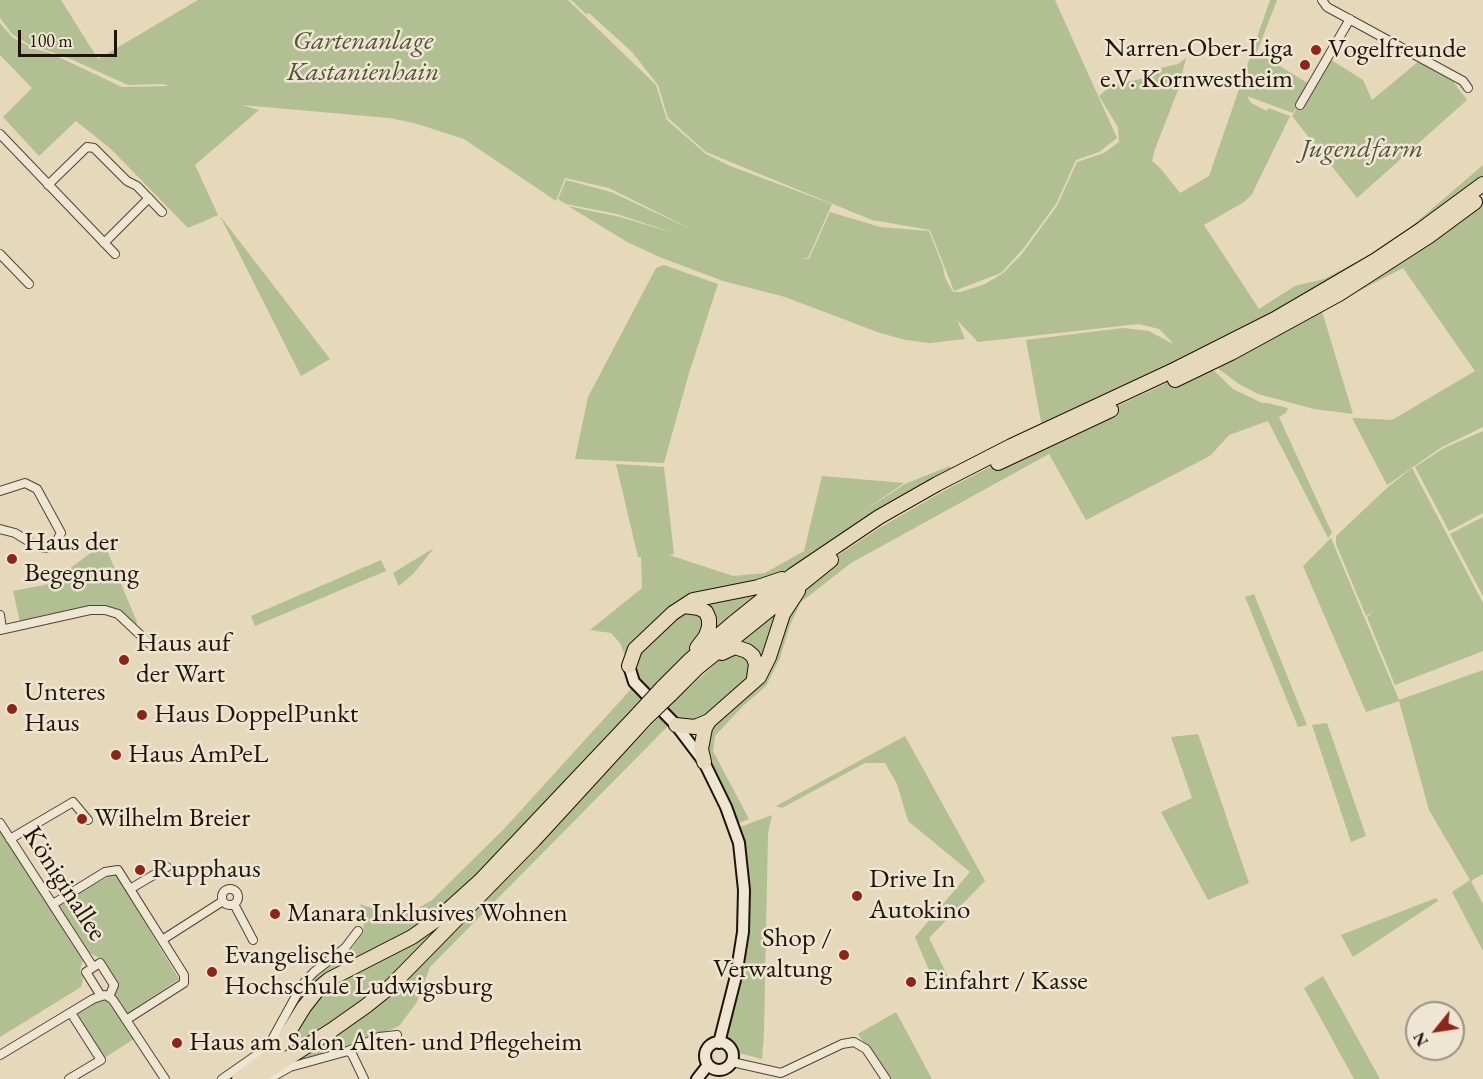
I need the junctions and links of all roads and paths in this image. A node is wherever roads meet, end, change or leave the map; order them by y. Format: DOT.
graph roads {
  1 [pos="1322,0"];
  2 [pos="1350,19"];
  3 [pos="1468,88"];
  4 [pos="1300,105"];
  5 [pos="0,134"];
  6 [pos="48,184"];
  7 [pos="1483,184"];
  8 [pos="1483,196"];
  9 [pos="148,198"];
  10 [pos="162,212"];
  11 [pos="104,243"];
  12 [pos="0,254"];
  13 [pos="115,254"];
  14 [pos="29,284"];
  15 [pos="1229,349"];
  16 [pos="1179,373"];
  17 [pos="0,491"];
  18 [pos="0,529"];
  19 [pos="819,568"];
  20 [pos="794,575"];
  21 [pos="684,606"];
  22 [pos="0,615"];
  23 [pos="1,629"];
  24 [pos="150,644"];
  25 [pos="694,663"];
  26 [pos="629,666"];
  27 [pos="751,685"];
  28 [pos="642,716"];
  29 [pos="709,721"];
  30 [pos="676,725"];
  31 [pos="704,762"];
  32 [pos="88,820"];
  33 [pos="0,824"];
  34 [pos="10,838"];
  35 [pos="166,867"];
  36 [pos="130,890"];
  37 [pos="223,901"];
  38 [pos="53,904"];
  39 [pos="234,904"];
  40 [pos="358,931"];
  41 [pos="162,940"];
  42 [pos="253,940"];
  43 [pos="93,967"];
  44 [pos="105,996"];
  45 [pos="71,1012"];
  46 [pos="126,1020"];
  47 [pos="397,1035"];
  48 [pos="719,1042"];
  49 [pos="348,1051"];
  50 [pos="0,1055"];
  51 [pos="732,1062"];
  52 [pos="708,1065"];
  53 [pos="71,1078"];
  54 [pos="165,1079"];
  55 [pos="222,1079"];
  56 [pos="239,1079"];
  57 [pos="255,1079"];
  58 [pos="270,1079"];
  59 [pos="364,1079"];
  60 [pos="697,1079"];
  61 [pos="886,1079"];
  1 -- 2 [label="street"];
  2 -- 3 [label="street"];
  2 -- 4 [label="street"];
  5 -- 6 [label="street"];
  6 -- 9 [label="street"];
  6 -- 11 [label="street"];
  7 -- 15 [label="highway"];
  8 -- 15 [label="highway"];
  9 -- 10 [label="street"];
  9 -- 11 [label="street"];
  11 -- 13 [label="street"];
  12 -- 14 [label="street"];
  15 -- 16 [label="highway"];
  16 -- 19 [label="highway"];
  16 -- 20 [label="highway"];
  17 -- 18 [label="street"];
  19 -- 25 [label="highway"];
  19 -- 27 [label="highway"];
  20 -- 21 [label="highway"];
  20 -- 25 [label="highway"];
  21 -- 25 [label="highway"];
  21 -- 26 [label="highway"];
  22 -- 23 [label="street"];
  23 -- 24 [label="street"];
  25 -- 27 [label="highway"];
  25 -- 28 [label="highway, bridge"];
  26 -- 30 [label="main road"];
  27 -- 29 [label="highway"];
  28 -- 56 [label="highway"];
  28 -- 57 [label="highway"];
  29 -- 30 [label="highway"];
  29 -- 31 [label="highway"];
  30 -- 31 [label="main road"];
  31 -- 48 [label="main road"];
  32 -- 34 [label="street"];
  33 -- 34 [label="street, Königinallee"];
  34 -- 38 [label="street, Königinallee"];
  35 -- 36 [label="street"];
  36 -- 38 [label="street"];
  36 -- 41 [label="street"];
  37 -- 39 [label="street"];
  37 -- 39 [label="street"];
  37 -- 41 [label="street"];
  38 -- 43 [label="street, Königinallee"];
  39 -- 42 [label="street"];
  40 -- 55 [label="street"];
  41 -- 46 [label="street"];
  43 -- 44 [label="street, Königinallee"];
  43 -- 44 [label="street, Königinallee"];
  44 -- 45 [label="street"];
  44 -- 46 [label="street, Königinallee"];
  45 -- 50 [label="street"];
  45 -- 53 [label="street"];
  46 -- 54 [label="street, Königinallee"];
  47 -- 49 [label="street"];
  48 -- 51 [label="main road"];
  48 -- 52 [label="main road"];
  49 -- 58 [label="street"];
  49 -- 59 [label="street"];
  51 -- 52 [label="main road"];
  51 -- 61 [label="street"];
  52 -- 60 [label="main road"];
}
